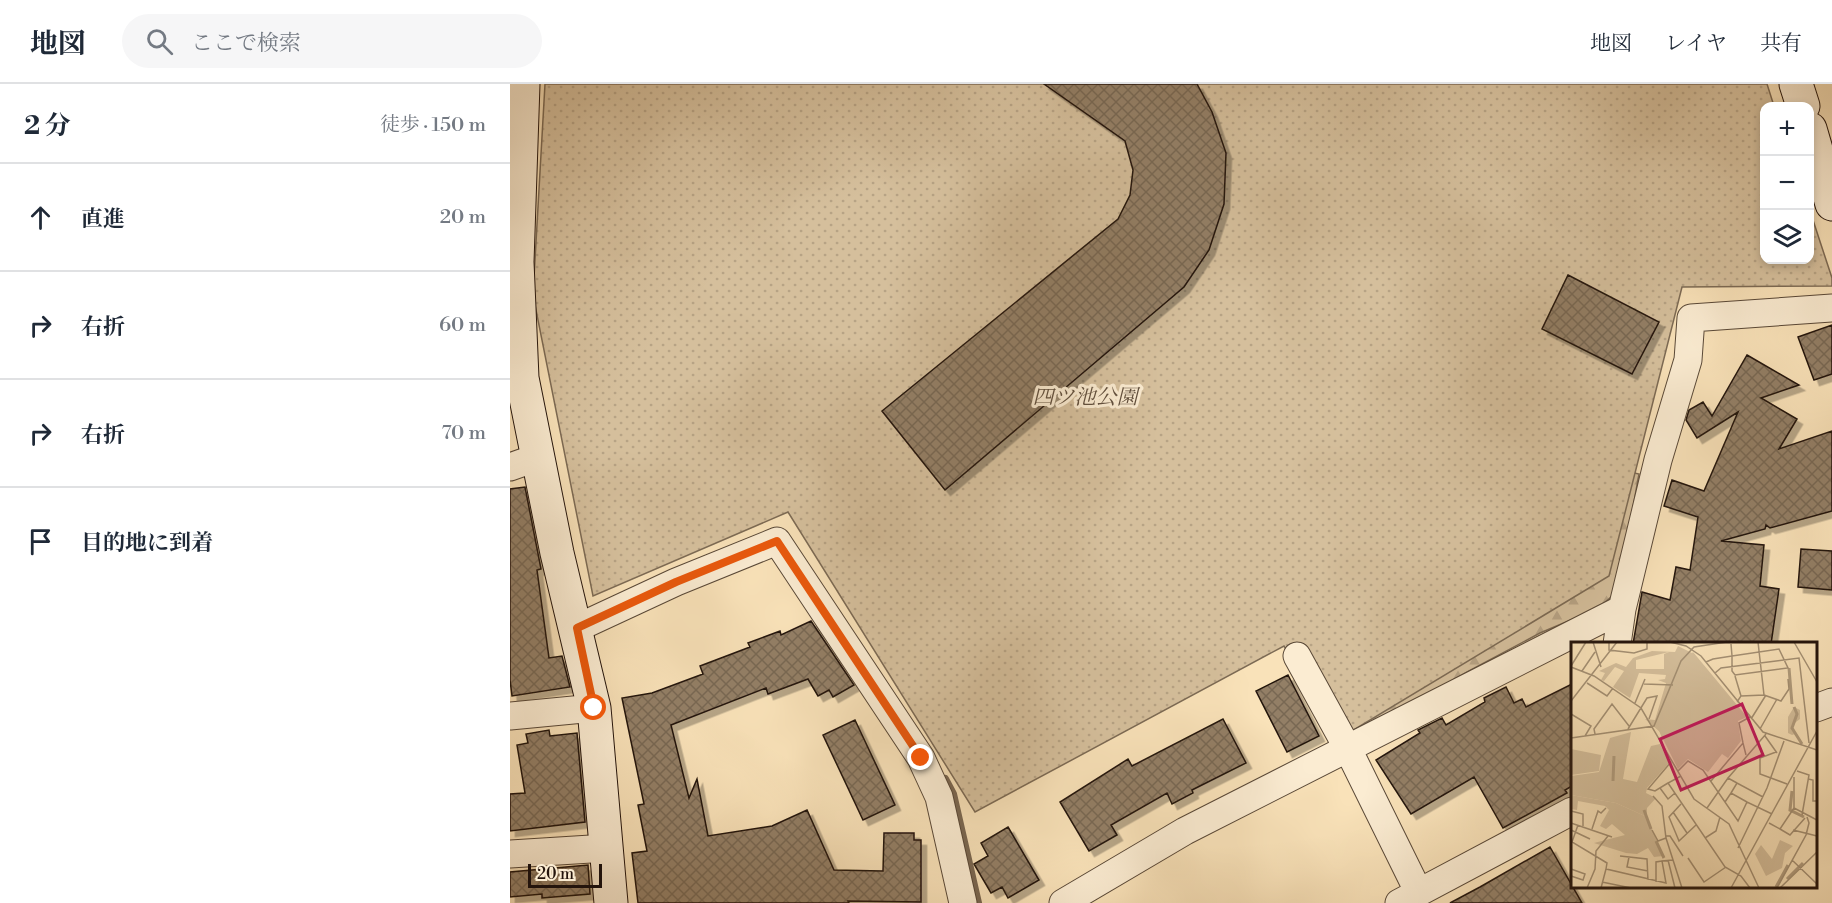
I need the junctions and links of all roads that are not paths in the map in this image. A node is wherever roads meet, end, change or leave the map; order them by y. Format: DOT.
graph roads {
  1 [pos="523,84"];
  2 [pos="1796,84"];
  3 [pos="1802,102"];
  4 [pos="1814,145"];
  5 [pos="1832,204"];
  6 [pos="1832,308"];
  7 [pos="524,464"];
  8 [pos="1622,609"];
  9 [pos="577,628"];
  10 [pos="1617,642"];
  11 [pos="1297,657"];
  12 [pos="1832,702"];
  13 [pos="1817,707"];
  14 [pos="594,708"];
  15 [pos="510,716"];
  16 [pos="1348,749"];
  17 [pos="1571,812"];
  18 [pos="607,848"];
  19 [pos="510,854"];
  20 [pos="1408,897"];
  21 [pos="611,903"];
  22 [pos="963,903"];
  23 [pos="1063,903"];
  1 -- 7 [label="street"];
  2 -- 3 [label="street"];
  4 -- 5 [label="street"];
  6 -- 8 [label="street"];
  7 -- 9 [label="street"];
  8 -- 10 [label="street"];
  8 -- 16 [label="street"];
  9 -- 14 [label="street"];
  9 -- 22 [label="street"];
  11 -- 16 [label="street"];
  12 -- 13 [label="street"];
  14 -- 15 [label="street"];
  14 -- 18 [label="street"];
  16 -- 20 [label="street"];
  16 -- 23 [label="street"];
  17 -- 20 [label="street"];
  18 -- 19 [label="street"];
  18 -- 21 [label="street"];
}
